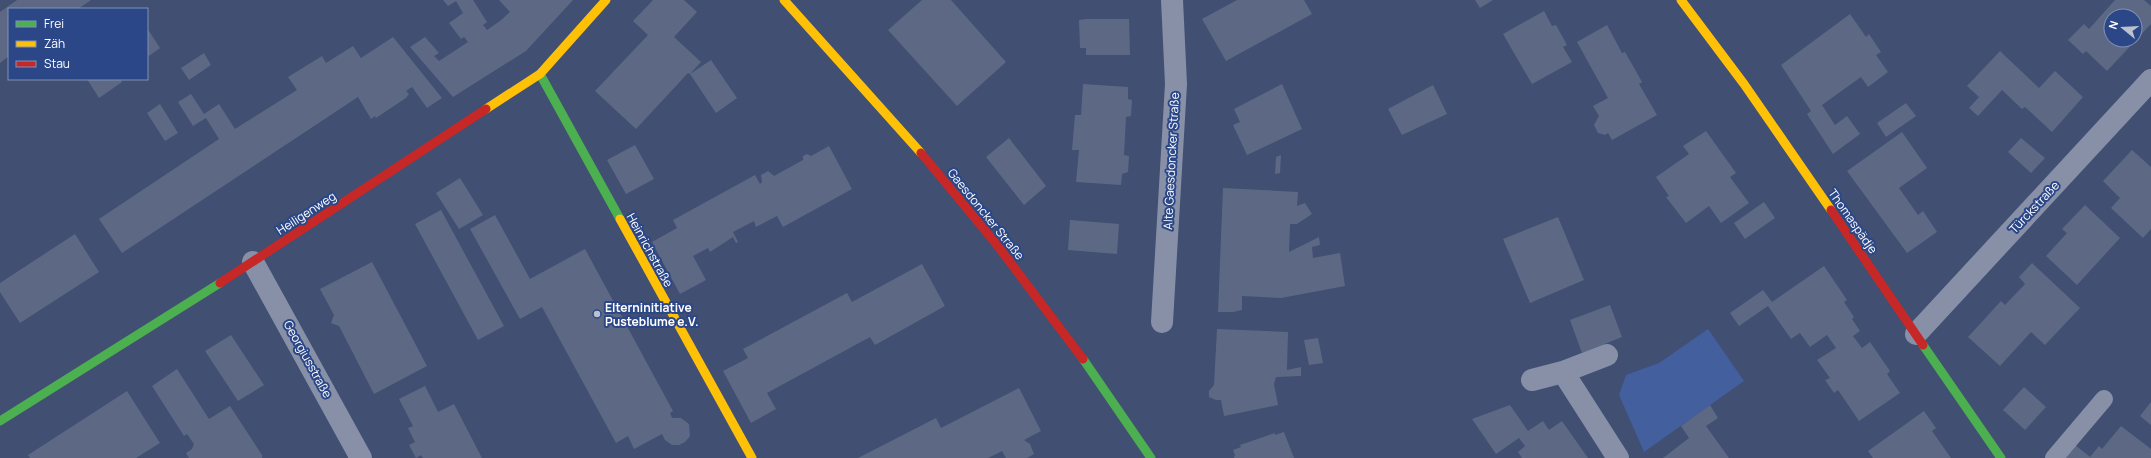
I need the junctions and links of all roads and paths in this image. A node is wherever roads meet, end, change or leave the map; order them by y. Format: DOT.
graph roads {
  1 [pos="606,0"];
  2 [pos="784,0"];
  3 [pos="1172,0"];
  4 [pos="1681,0"];
  5 [pos="540,74"];
  6 [pos="2151,80"];
  7 [pos="253,262"];
  8 [pos="1162,322"];
  9 [pos="1916,334"];
  10 [pos="1606,355"];
  11 [pos="1564,372"];
  12 [pos="1532,380"];
  13 [pos="2104,400"];
  14 [pos="0,421"];
  15 [pos="361,458"];
  16 [pos="752,458"];
  17 [pos="1151,458"];
  18 [pos="1618,458"];
  19 [pos="2001,458"];
  20 [pos="2054,458"];
  1 -- 5 [label="street, Heiligenweg"];
  2 -- 17 [label="street, Gaesdoncker Straße"];
  3 -- 8 [label="street, Alte Gaesdoncker Straße"];
  4 -- 9 [label="street, Thomaspädje"];
  5 -- 7 [label="street, Heiligenweg"];
  5 -- 16 [label="street, Heinrichstraße"];
  6 -- 9 [label="street, Türckstraße"];
  7 -- 14 [label="street, Heiligenweg"];
  7 -- 15 [label="street, Georgiusstraße"];
  9 -- 19 [label="street, Thomaspädje"];
  10 -- 11 [label="street"];
  11 -- 12 [label="street"];
  11 -- 18 [label="street"];
  13 -- 20 [label="lane"];
}
